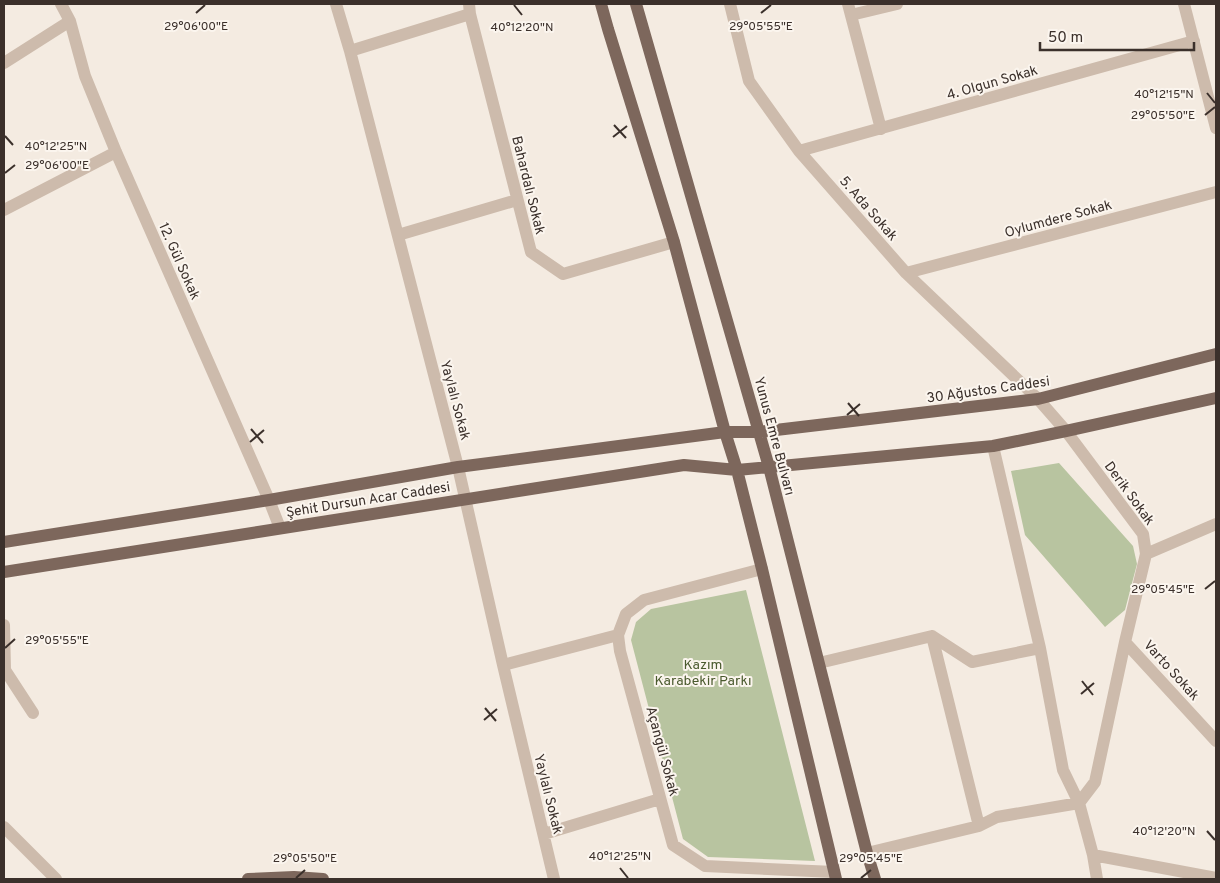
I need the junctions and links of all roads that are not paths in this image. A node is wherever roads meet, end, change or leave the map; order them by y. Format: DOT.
graph roads {
  1 [pos="61,4"];
  2 [pos="336,4"];
  3 [pos="601,4"];
  4 [pos="636,4"];
  5 [pos="730,4"];
  6 [pos="897,4"];
  7 [pos="1184,4"];
  8 [pos="469,9"];
  9 [pos="849,9"];
  10 [pos="70,21"];
  11 [pos="1194,41"];
  12 [pos="350,51"];
  13 [pos="4,63"];
  14 [pos="1216,128"];
  15 [pos="881,129"];
  16 [pos="116,152"];
  17 [pos="799,152"];
  18 [pos="1216,192"];
  19 [pos="517,200"];
  20 [pos="4,210"];
  21 [pos="398,235"];
  22 [pos="674,242"];
  23 [pos="906,273"];
  24 [pos="1216,354"];
  25 [pos="1216,398"];
  26 [pos="1038,399"];
  27 [pos="1066,431"];
  28 [pos="725,432"];
  29 [pos="759,432"];
  30 [pos="994,446"];
  31 [pos="458,467"];
  32 [pos="769,467"];
  33 [pos="737,470"];
  34 [pos="466,499"];
  35 [pos="269,500"];
  36 [pos="1216,524"];
  37 [pos="280,528"];
  38 [pos="4,542"];
  39 [pos="1146,554"];
  40 [pos="762,569"];
  41 [pos="4,572"];
  42 [pos="4,626"];
  43 [pos="618,635"];
  44 [pos="932,636"];
  45 [pos="1126,642"];
  46 [pos="1040,648"];
  47 [pos="818,663"];
  48 [pos="503,665"];
  49 [pos="33,713"];
  50 [pos="1216,741"];
  51 [pos="660,799"];
  52 [pos="1079,803"];
  53 [pos="979,826"];
  54 [pos="4,827"];
  55 [pos="544,834"];
  56 [pos="867,854"];
  57 [pos="1093,855"];
  58 [pos="835,876"];
  59 [pos="1216,878"];
  60 [pos="56,879"];
  61 [pos="248,879"];
  62 [pos="323,879"];
  63 [pos="554,879"];
  64 [pos="875,879"];
  65 [pos="1098,879"];
  1 -- 10 [label="street, 12. Gül Sokak"];
  2 -- 12 [label="street, Yaylalı Sokak"];
  3 -- 22 [label="main road"];
  4 -- 29 [label="main road, Yunus Emre Bulvarı"];
  5 -- 17 [label="street, 5. Ada Sokak"];
  6 -- 9 [label="street"];
  7 -- 11 [label="street"];
  8 -- 12 [label="street"];
  8 -- 19 [label="street, Bahardalı Sokak"];
  9 -- 15 [label="street"];
  10 -- 13 [label="street"];
  10 -- 16 [label="street, 12. Gül Sokak"];
  11 -- 14 [label="street"];
  11 -- 15 [label="street, 4. Olgun Sokak"];
  12 -- 21 [label="street, Yaylalı Sokak"];
  15 -- 17 [label="street, 4. Olgun Sokak"];
  16 -- 20 [label="street"];
  16 -- 35 [label="street, 12. Gül Sokak"];
  17 -- 23 [label="street, 5. Ada Sokak"];
  18 -- 23 [label="street, Oylumdere Sokak"];
  19 -- 21 [label="street"];
  19 -- 22 [label="street, Bahardalı Sokak"];
  21 -- 31 [label="street, Yaylalı Sokak"];
  22 -- 28 [label="main road"];
  23 -- 26 [label="street, 5. Ada Sokak"];
  24 -- 26 [label="main road, 30 Ağustos Caddesi"];
  25 -- 27 [label="main road"];
  26 -- 27 [label="street, Derik Sokak"];
  26 -- 29 [label="main road, 30 Ağustos Caddesi"];
  27 -- 30 [label="main road"];
  27 -- 39 [label="street, Derik Sokak"];
  28 -- 29 [label="main road, 30 Ağustos Caddesi"];
  28 -- 31 [label="main road, Şehit Dursun Acar Caddesi"];
  28 -- 33 [label="main road"];
  29 -- 32 [label="main road, Yunus Emre Bulvarı"];
  30 -- 32 [label="main road"];
  30 -- 46 [label="street"];
  31 -- 34 [label="street, Yaylalı Sokak"];
  31 -- 35 [label="main road, Şehit Dursun Acar Caddesi"];
  32 -- 33 [label="main road, Şehit Dursun Acar Caddesi"];
  32 -- 47 [label="main road, Yunus Emre Bulvarı"];
  33 -- 34 [label="main road, Şehit Dursun Acar Caddesi"];
  33 -- 40 [label="main road"];
  34 -- 37 [label="main road, Şehit Dursun Acar Caddesi"];
  34 -- 48 [label="street, Yaylalı Sokak"];
  35 -- 37 [label="street, 12. Gül Sokak"];
  35 -- 38 [label="main road, Şehit Dursun Acar Caddesi"];
  36 -- 39 [label="street"];
  37 -- 41 [label="main road, Şehit Dursun Acar Caddesi"];
  39 -- 45 [label="street, Derik Sokak"];
  40 -- 43 [label="street"];
  40 -- 58 [label="main road"];
  42 -- 49 [label="street"];
  43 -- 48 [label="street"];
  43 -- 51 [label="street, Açangül Sokak"];
  44 -- 46 [label="street"];
  44 -- 47 [label="street"];
  44 -- 53 [label="street"];
  45 -- 50 [label="street, Varto Sokak"];
  45 -- 52 [label="street, Derik Sokak"];
  46 -- 52 [label="street"];
  47 -- 56 [label="main road, Yunus Emre Bulvarı"];
  48 -- 55 [label="street, Yaylalı Sokak"];
  51 -- 55 [label="street"];
  51 -- 58 [label="street, Açangül Sokak"];
  52 -- 53 [label="street"];
  52 -- 57 [label="street"];
  53 -- 56 [label="street"];
  54 -- 60 [label="street"];
  55 -- 63 [label="street, Yaylalı Sokak"];
  56 -- 64 [label="main road, Yunus Emre Bulvarı"];
  57 -- 59 [label="street"];
  57 -- 65 [label="street"];
  61 -- 62 [label="main road"];
}
